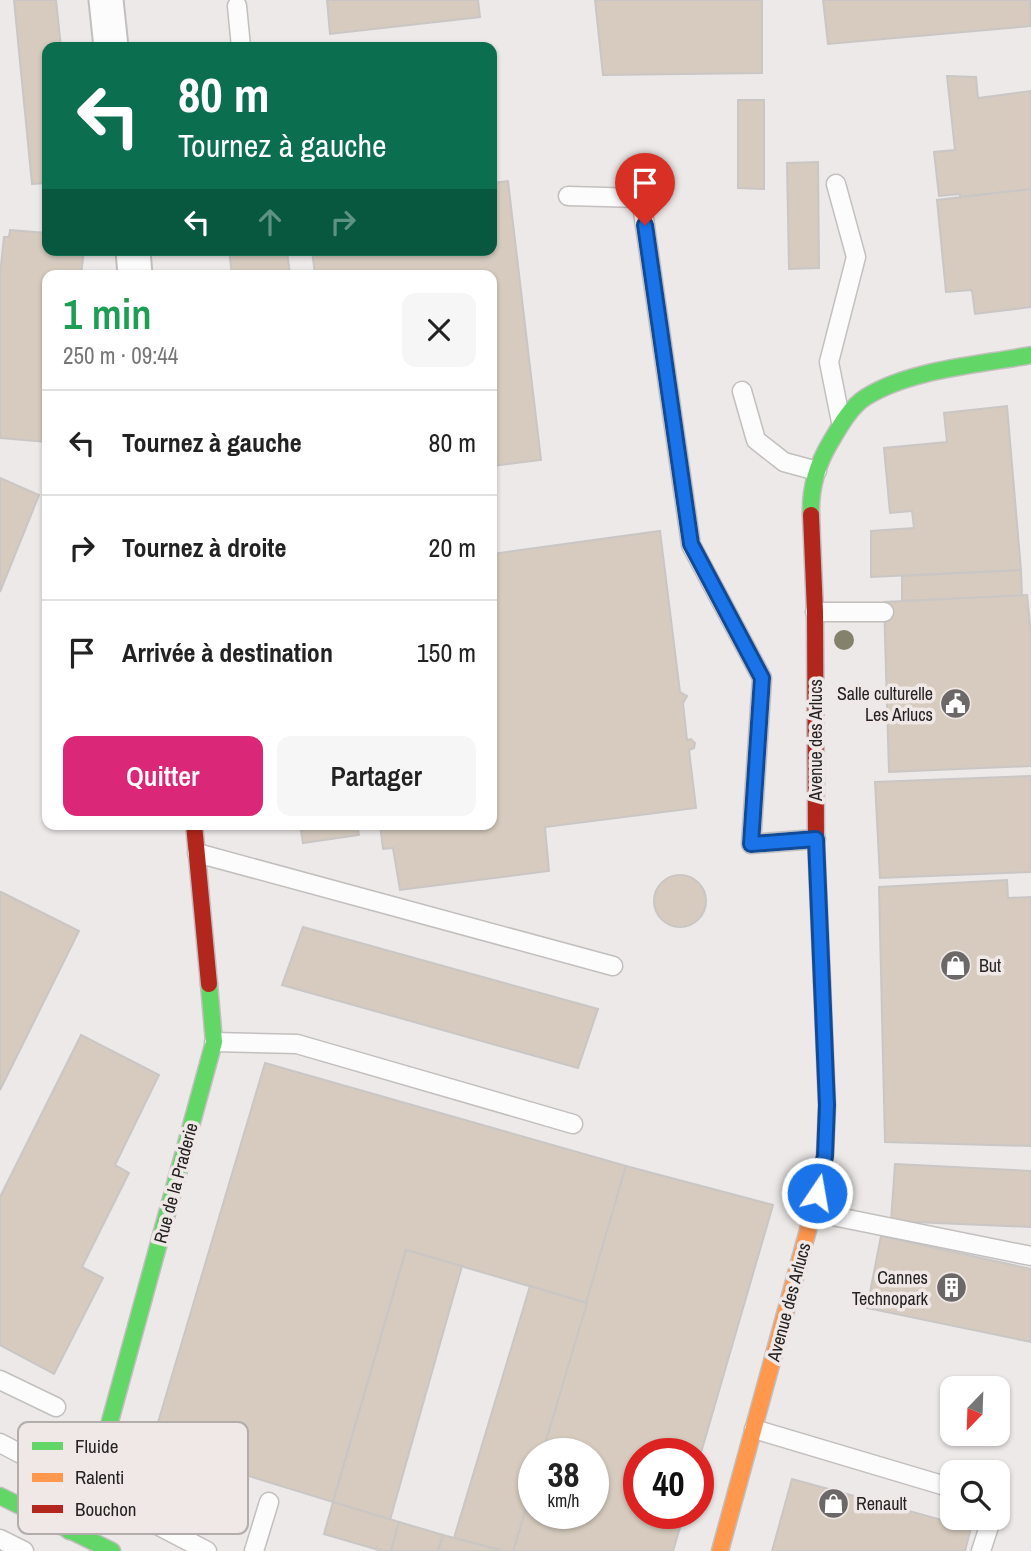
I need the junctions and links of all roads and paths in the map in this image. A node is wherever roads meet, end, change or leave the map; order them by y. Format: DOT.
graph roads {
  1 [pos="106,0"];
  2 [pos="237,6"];
  3 [pos="110,42"];
  4 [pos="241,42"];
  5 [pos="836,184"];
  6 [pos="568,196"];
  7 [pos="1031,355"];
  8 [pos="742,391"];
  9 [pos="841,425"];
  10 [pos="817,471"];
  11 [pos="815,612"];
  12 [pos="884,612"];
  13 [pos="195,830"];
  14 [pos="816,839"];
  15 [pos="197,853"];
  16 [pos="613,966"];
  17 [pos="215,1042"];
  18 [pos="573,1124"];
  19 [pos="813,1212"];
  20 [pos="1031,1256"];
  21 [pos="0,1380"];
  22 [pos="56,1408"];
  23 [pos="108,1422"];
  24 [pos="754,1429"];
  25 [pos="0,1443"];
  26 [pos="18,1452"];
  27 [pos="940,1484"];
  28 [pos="0,1496"];
  29 [pos="269,1502"];
  30 [pos="18,1505"];
  31 [pos="988,1530"];
  32 [pos="75,1534"];
  33 [pos="174,1534"];
  34 [pos="0,1539"];
  35 [pos="24,1551"];
  36 [pos="112,1551"];
  37 [pos="206,1551"];
  38 [pos="254,1551"];
  39 [pos="720,1551"];
  40 [pos="981,1551"];
  1 -- 3 [label="street"];
  2 -- 4 [label="lane"];
  5 -- 9 [label="lane"];
  6 -- 14 [label="lane"];
  7 -- 9 [label="street, Avenue des Arlucs"];
  8 -- 10 [label="lane"];
  9 -- 10 [label="street, Avenue des Arlucs"];
  10 -- 11 [label="street, Avenue des Arlucs"];
  11 -- 12 [label="lane"];
  11 -- 14 [label="street, Avenue des Arlucs"];
  13 -- 15 [label="street, Rue de la Praderie"];
  14 -- 19 [label="street, Avenue des Arlucs"];
  15 -- 16 [label="lane"];
  15 -- 17 [label="street, Rue de la Praderie"];
  17 -- 18 [label="lane"];
  17 -- 23 [label="street, Rue de la Praderie"];
  19 -- 20 [label="lane"];
  19 -- 24 [label="street, Avenue des Arlucs"];
  21 -- 22 [label="lane"];
  24 -- 27 [label="lane"];
  24 -- 39 [label="street, Avenue des Arlucs"];
  25 -- 26 [label="lane"];
  28 -- 30 [label="street"];
  29 -- 38 [label="lane"];
  31 -- 40 [label="lane"];
  32 -- 36 [label="street"];
  33 -- 37 [label="lane"];
  34 -- 35 [label="lane"];
}
